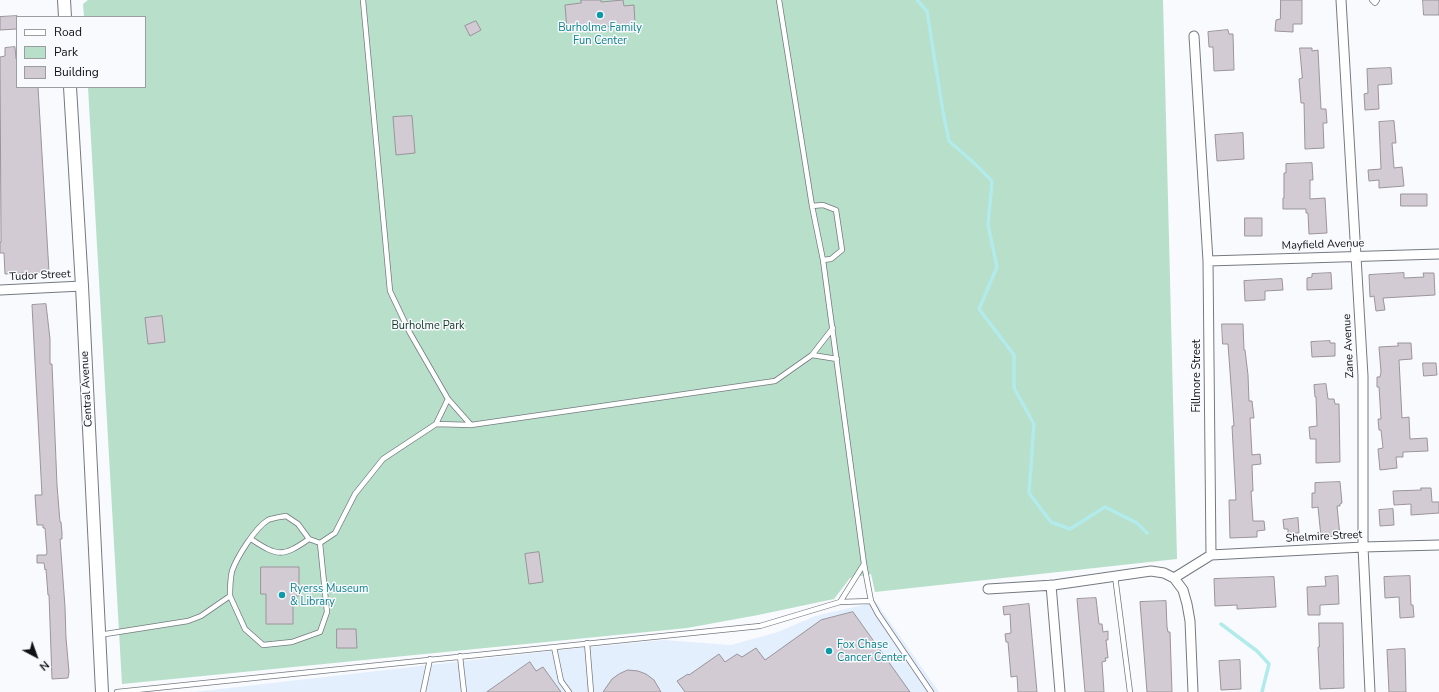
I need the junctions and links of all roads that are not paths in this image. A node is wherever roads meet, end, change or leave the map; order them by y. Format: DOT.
graph roads {
  1 [pos="64,0"];
  2 [pos="363,0"];
  3 [pos="779,0"];
  4 [pos="1341,0"];
  5 [pos="1372,0"];
  6 [pos="1377,0"];
  7 [pos="65,16"];
  8 [pos="1194,36"];
  9 [pos="70,88"];
  10 [pos="812,206"];
  11 [pos="1439,254"];
  12 [pos="1357,256"];
  13 [pos="823,260"];
  14 [pos="1208,261"];
  15 [pos="82,286"];
  16 [pos="0,290"];
  17 [pos="833,328"];
  18 [pos="812,355"];
  19 [pos="837,359"];
  20 [pos="448,399"];
  21 [pos="436,424"];
  22 [pos="471,425"];
  23 [pos="251,539"];
  24 [pos="309,539"];
  25 [pos="320,543"];
  26 [pos="1439,545"];
  27 [pos="1363,547"];
  28 [pos="1211,555"];
  29 [pos="864,564"];
  30 [pos="1115,576"];
  31 [pos="1174,578"];
  32 [pos="1051,585"];
  33 [pos="988,589"];
  34 [pos="230,596"];
  35 [pos="871,601"];
  36 [pos="840,602"];
  37 [pos="100,635"];
  38 [pos="587,643"];
  39 [pos="554,647"];
  40 [pos="460,656"];
  41 [pos="430,659"];
  42 [pos="102,692"];
  43 [pos="117,692"];
  44 [pos="423,692"];
  45 [pos="464,692"];
  46 [pos="569,692"];
  47 [pos="591,692"];
  48 [pos="931,692"];
  49 [pos="1060,692"];
  50 [pos="1130,692"];
  51 [pos="1193,692"];
  52 [pos="1370,692"];
  1 -- 7 [label="main road"];
  2 -- 20 [label="lane"];
  3 -- 10 [label="lane"];
  4 -- 12 [label="street, Zane Avenue"];
  5 -- 6 [label="lane"];
  8 -- 14 [label="street, Fillmore Street"];
  9 -- 15 [label="main road, Central Avenue"];
  10 -- 13 [label="lane"];
  10 -- 13 [label="lane"];
  11 -- 12 [label="street, Mayfield Avenue"];
  12 -- 14 [label="street, Mayfield Avenue"];
  12 -- 27 [label="street, Zane Avenue"];
  13 -- 17 [label="lane"];
  14 -- 28 [label="street, Fillmore Street"];
  15 -- 16 [label="street, Tudor Street"];
  15 -- 37 [label="main road, Central Avenue"];
  17 -- 18 [label="lane"];
  17 -- 19 [label="lane"];
  18 -- 19 [label="lane"];
  18 -- 22 [label="lane"];
  19 -- 29 [label="lane"];
  20 -- 21 [label="lane"];
  20 -- 22 [label="lane"];
  21 -- 22 [label="lane"];
  21 -- 25 [label="lane"];
  23 -- 24 [label="lane"];
  23 -- 24 [label="lane"];
  23 -- 34 [label="lane"];
  24 -- 25 [label="lane"];
  25 -- 34 [label="lane"];
  26 -- 27 [label="street, Shelmire Street"];
  27 -- 28 [label="street, Shelmire Street"];
  27 -- 52 [label="street, Zane Avenue"];
  28 -- 31 [label="street"];
  29 -- 35 [label="lane"];
  29 -- 36 [label="lane"];
  30 -- 31 [label="street"];
  30 -- 32 [label="street"];
  30 -- 50 [label="lane"];
  31 -- 51 [label="street"];
  32 -- 33 [label="street"];
  32 -- 49 [label="street"];
  34 -- 37 [label="lane"];
  35 -- 36 [label="lane"];
  35 -- 48 [label="lane"];
  36 -- 38 [label="lane"];
  37 -- 42 [label="main road, Central Avenue"];
  38 -- 39 [label="lane"];
  38 -- 47 [label="lane"];
  39 -- 40 [label="lane"];
  39 -- 46 [label="lane"];
  40 -- 41 [label="lane"];
  40 -- 45 [label="lane"];
  41 -- 43 [label="lane"];
  41 -- 44 [label="lane"];
}
